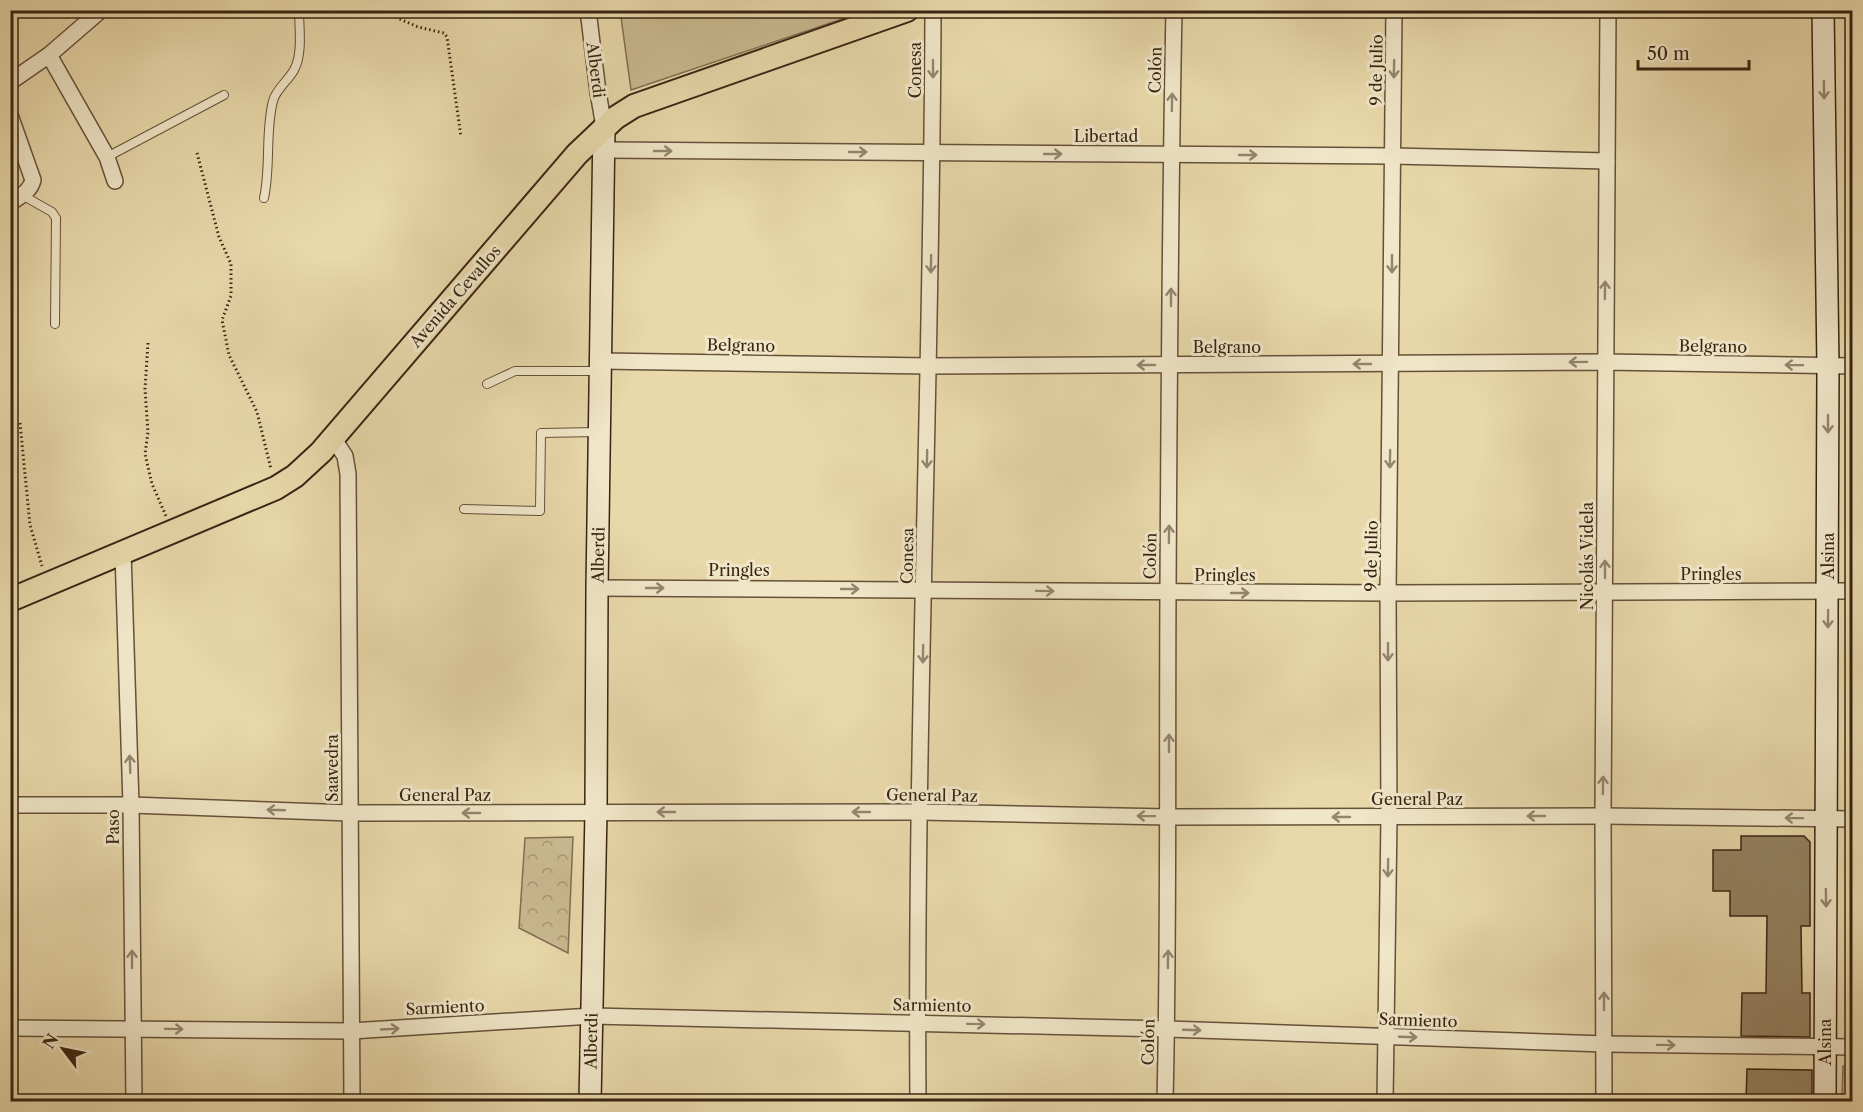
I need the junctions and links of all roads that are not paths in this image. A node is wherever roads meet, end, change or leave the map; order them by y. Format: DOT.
graph roads {
  1 [pos="101,10"];
  2 [pos="299,10"];
  3 [pos="588,10"];
  4 [pos="907,10"];
  5 [pos="933,10"];
  6 [pos="1174,10"];
  7 [pos="1394,10"];
  8 [pos="1608,10"];
  9 [pos="1823,10"];
  10 [pos="49,55"];
  11 [pos="10,82"];
  12 [pos="224,95"];
  13 [pos="10,115"];
  14 [pos="604,128"];
  15 [pos="605,150"];
  16 [pos="932,153"];
  17 [pos="1171,154"];
  18 [pos="1392,156"];
  19 [pos="107,158"];
  20 [pos="1607,161"];
  21 [pos="115,181"];
  22 [pos="264,198"];
  23 [pos="16,199"];
  24 [pos="55,324"];
  25 [pos="1605,362"];
  26 [pos="1391,364"];
  27 [pos="1171,365"];
  28 [pos="601,366"];
  29 [pos="929,366"];
  30 [pos="1828,366"];
  31 [pos="1852,366"];
  32 [pos="487,384"];
  33 [pos="600,432"];
  34 [pos="333,438"];
  35 [pos="464,509"];
  36 [pos="123,552"];
  37 [pos="597,588"];
  38 [pos="924,590"];
  39 [pos="1828,591"];
  40 [pos="1852,591"];
  41 [pos="1168,592"];
  42 [pos="1606,592"];
  43 [pos="1388,593"];
  44 [pos="10,600"];
  45 [pos="10,805"];
  46 [pos="131,805"];
  47 [pos="596,812"];
  48 [pos="920,812"];
  49 [pos="350,813"];
  50 [pos="1603,816"];
  51 [pos="1169,817"];
  52 [pos="1389,817"];
  53 [pos="1825,819"];
  54 [pos="1852,819"];
  55 [pos="592,1016"];
  56 [pos="918,1023"];
  57 [pos="10,1028"];
  58 [pos="132,1029"];
  59 [pos="1167,1029"];
  60 [pos="351,1031"];
  61 [pos="1385,1037"];
  62 [pos="1605,1044"];
  63 [pos="1825,1047"];
  64 [pos="1852,1047"];
  65 [pos="134,1101"];
  66 [pos="352,1101"];
  67 [pos="590,1101"];
  68 [pos="918,1101"];
  69 [pos="1165,1101"];
  70 [pos="1385,1101"];
  71 [pos="1604,1101"];
  72 [pos="1825,1101"];
  1 -- 10 [label="street"];
  2 -- 22 [label="lane"];
  3 -- 14 [label="street, Alberdi"];
  4 -- 14 [label="main road, Avenida Cevallos"];
  5 -- 16 [label="street, Conesa, one-way"];
  17 -- 6 [label="street, Colón, one-way"];
  7 -- 18 [label="street, 9 de Julio, one-way"];
  8 -- 20 [label="street, Nicolás Videla"];
  9 -- 30 [label="street, Alsina, one-way"];
  10 -- 11 [label="street"];
  10 -- 19 [label="street"];
  12 -- 19 [label="lane"];
  13 -- 23 [label="street"];
  14 -- 15 [label="street, Alberdi"];
  14 -- 34 [label="main road, Avenida Cevallos"];
  15 -- 16 [label="street, Libertad, one-way"];
  15 -- 28 [label="street, Alberdi"];
  16 -- 17 [label="street, Libertad, one-way"];
  16 -- 29 [label="street, Conesa, one-way"];
  17 -- 18 [label="street, Libertad, one-way"];
  27 -- 17 [label="street, Colón, one-way"];
  18 -- 20 [label="street, Libertad"];
  18 -- 26 [label="street, 9 de Julio, one-way"];
  19 -- 21 [label="street"];
  25 -- 20 [label="street, Nicolás Videla, one-way"];
  23 -- 24 [label="lane"];
  25 -- 26 [label="street, Belgrano, one-way"];
  30 -- 25 [label="street, Belgrano, one-way"];
  42 -- 25 [label="street, Nicolás Videla, one-way"];
  26 -- 27 [label="street, Belgrano, one-way"];
  26 -- 43 [label="street, 9 de Julio, one-way"];
  27 -- 29 [label="street, Belgrano, one-way"];
  41 -- 27 [label="street, Colón, one-way"];
  28 -- 29 [label="street, Belgrano"];
  28 -- 32 [label="lane"];
  28 -- 33 [label="street, Alberdi"];
  29 -- 38 [label="street, Conesa, one-way"];
  30 -- 31 [label="street, Belgrano"];
  30 -- 39 [label="street, Alsina, one-way"];
  33 -- 35 [label="lane"];
  33 -- 37 [label="street, Alberdi"];
  34 -- 36 [label="main road, Avenida Cevallos"];
  34 -- 49 [label="street, Saavedra"];
  36 -- 44 [label="main road, Avenida Cevallos"];
  46 -- 36 [label="street, Paso, one-way"];
  37 -- 38 [label="street, Pringles, one-way"];
  37 -- 47 [label="street, Alberdi"];
  38 -- 41 [label="street, Pringles, one-way"];
  38 -- 48 [label="street, Conesa, one-way"];
  39 -- 40 [label="street, Pringles"];
  39 -- 42 [label="street, Pringles"];
  39 -- 53 [label="street, Alsina, one-way"];
  41 -- 43 [label="street, Pringles, one-way"];
  51 -- 41 [label="street, Colón, one-way"];
  42 -- 43 [label="street, Pringles"];
  50 -- 42 [label="street, Nicolás Videla, one-way"];
  43 -- 52 [label="street, 9 de Julio, one-way"];
  45 -- 46 [label="street, General Paz"];
  49 -- 46 [label="street, General Paz, one-way"];
  58 -- 46 [label="street, Paso, one-way"];
  48 -- 47 [label="street, General Paz, one-way"];
  47 -- 49 [label="street, General Paz, one-way"];
  47 -- 55 [label="street, Alberdi"];
  51 -- 48 [label="street, General Paz, one-way"];
  48 -- 56 [label="street, Conesa"];
  49 -- 60 [label="street, Saavedra"];
  50 -- 52 [label="street, General Paz, one-way"];
  53 -- 50 [label="street, General Paz, one-way"];
  62 -- 50 [label="street, Nicolás Videla, one-way"];
  52 -- 51 [label="street, General Paz, one-way"];
  59 -- 51 [label="street, Colón, one-way"];
  52 -- 61 [label="street, 9 de Julio, one-way"];
  53 -- 54 [label="street, General Paz"];
  53 -- 63 [label="street, Alsina, one-way"];
  55 -- 56 [label="street, Sarmiento"];
  60 -- 55 [label="street, Sarmiento, one-way"];
  55 -- 67 [label="street, Alberdi"];
  56 -- 59 [label="street, Sarmiento, one-way"];
  56 -- 68 [label="street, Conesa"];
  57 -- 58 [label="street, Sarmiento"];
  58 -- 60 [label="street, Sarmiento, one-way"];
  58 -- 65 [label="street, Paso"];
  59 -- 61 [label="street, Sarmiento, one-way"];
  59 -- 69 [label="street, Colón"];
  60 -- 66 [label="street, Saavedra"];
  61 -- 62 [label="street, Sarmiento, one-way"];
  61 -- 70 [label="street, 9 de Julio"];
  62 -- 63 [label="street, Sarmiento, one-way"];
  62 -- 71 [label="street, Nicolás Videla"];
  63 -- 64 [label="street, Sarmiento"];
  63 -- 72 [label="street, Alsina"];
}
